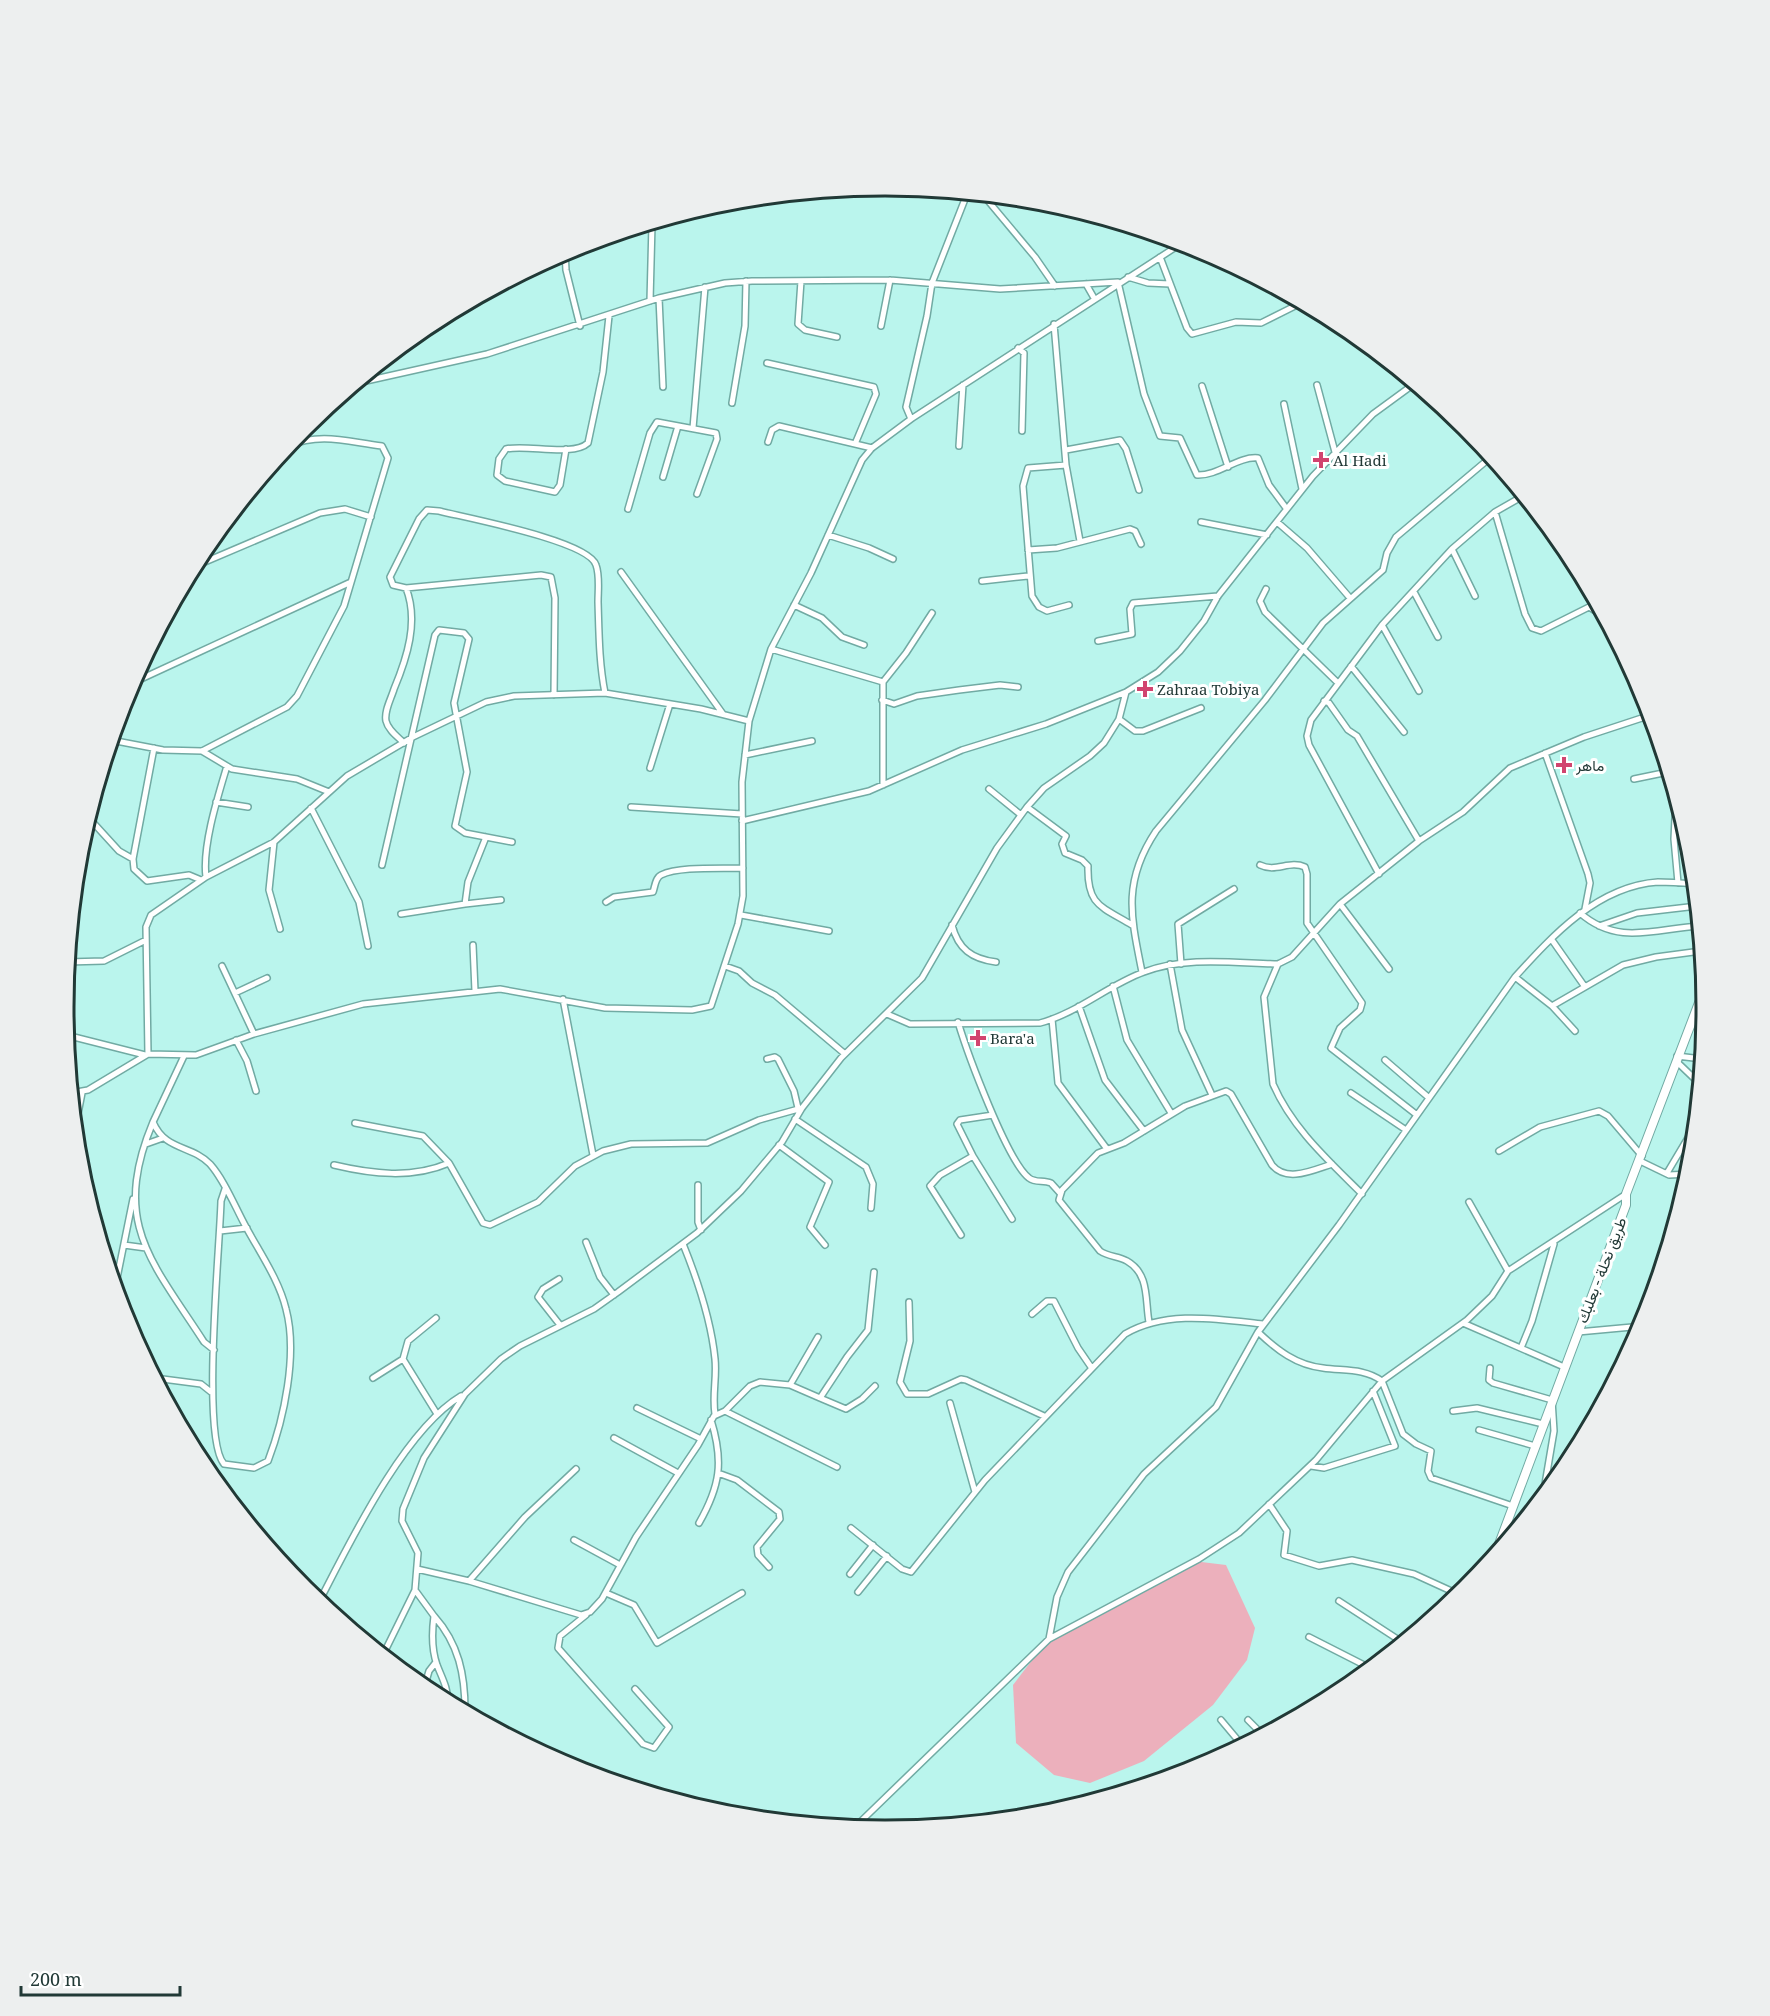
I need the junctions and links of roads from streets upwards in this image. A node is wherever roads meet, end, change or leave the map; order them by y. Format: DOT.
graph roads {
  1 [pos="964,200"];
  2 [pos="990,203"];
  3 [pos="652,231"];
  4 [pos="1172,249"];
  5 [pos="1160,257"];
  6 [pos="566,262"];
  7 [pos="1128,277"];
  8 [pos="890,280"];
  9 [pos="746,281"];
  10 [pos="801,281"];
  11 [pos="1118,282"];
  12 [pos="932,283"];
  13 [pos="1086,284"];
  14 [pos="1170,284"];
  15 [pos="1055,286"];
  16 [pos="705,287"];
  17 [pos="659,298"];
  18 [pos="1094,298"];
  19 [pos="650,301"];
  20 [pos="1294,307"];
  21 [pos="609,316"];
  22 [pos="1054,324"];
  23 [pos="580,326"];
  24 [pos="881,326"];
  25 [pos="837,337"];
  26 [pos="1018,348"];
  27 [pos="767,363"];
  28 [pos="373,379"];
  29 [pos="963,385"];
  30 [pos="1317,385"];
  31 [pos="1202,386"];
  32 [pos="663,387"];
  33 [pos="1408,388"];
  34 [pos="732,403"];
  35 [pos="1284,404"];
  36 [pos="911,419"];
  37 [pos="678,426"];
  38 [pos="693,428"];
  39 [pos="1022,431"];
  40 [pos="304,441"];
  41 [pos="768,441"];
  42 [pos="855,444"];
  43 [pos="959,446"];
  44 [pos="872,448"];
  45 [pos="566,449"];
  46 [pos="1066,450"];
  47 [pos="1335,452"];
  48 [pos="1485,462"];
  49 [pos="1066,465"];
  50 [pos="1228,467"];
  51 [pos="663,477"];
  52 [pos="1302,489"];
  53 [pos="1139,490"];
  54 [pos="697,494"];
  55 [pos="1517,499"];
  56 [pos="1286,508"];
  57 [pos="628,509"];
  58 [pos="1495,512"];
  59 [pos="371,517"];
  60 [pos="1201,522"];
  61 [pos="1277,522"];
  62 [pos="828,535"];
  63 [pos="1267,535"];
  64 [pos="1080,541"];
  65 [pos="1141,544"];
  66 [pos="1452,549"];
  67 [pos="1028,550"];
  68 [pos="893,559"];
  69 [pos="208,561"];
  70 [pos="621,572"];
  71 [pos="1029,576"];
  72 [pos="982,581"];
  73 [pos="351,582"];
  74 [pos="406,588"];
  75 [pos="1266,589"];
  76 [pos="1414,592"];
  77 [pos="1218,596"];
  78 [pos="1475,596"];
  79 [pos="1350,598"];
  80 [pos="794,604"];
  81 [pos="1069,605"];
  82 [pos="1592,609"];
  83 [pos="933,613"];
  84 [pos="1382,625"];
  85 [pos="1438,637"];
  86 [pos="1098,640"];
  87 [pos="864,645"];
  88 [pos="771,649"];
  89 [pos="1302,651"];
  90 [pos="1351,666"];
  91 [pos="144,678"];
  92 [pos="883,682"];
  93 [pos="1338,683"];
  94 [pos="1018,687"];
  95 [pos="1419,691"];
  96 [pos="1126,692"];
  97 [pos="605,693"];
  98 [pos="554,695"];
  99 [pos="882,700"];
  100 [pos="1324,701"];
  101 [pos="670,704"];
  102 [pos="1201,708"];
  103 [pos="723,714"];
  104 [pos="458,715"];
  105 [pos="1119,719"];
  106 [pos="1643,719"];
  107 [pos="749,721"];
  108 [pos="1404,732"];
  109 [pos="413,736"];
  110 [pos="119,741"];
  111 [pos="812,741"];
  112 [pos="404,743"];
  113 [pos="154,748"];
  114 [pos="202,751"];
  115 [pos="1545,753"];
  116 [pos="745,755"];
  117 [pos="227,766"];
  118 [pos="650,768"];
  119 [pos="1661,773"];
  120 [pos="1634,779"];
  121 [pos="883,785"];
  122 [pos="989,789"];
  123 [pos="329,792"];
  124 [pos="216,802"];
  125 [pos="248,807"];
  126 [pos="631,807"];
  127 [pos="1027,807"];
  128 [pos="311,808"];
  129 [pos="742,814"];
  130 [pos="1021,815"];
  131 [pos="742,821"];
  132 [pos="1675,823"];
  133 [pos="95,825"];
  134 [pos="486,837"];
  135 [pos="1419,841"];
  136 [pos="274,842"];
  137 [pos="512,842"];
  138 [pos="133,859"];
  139 [pos="382,865"];
  140 [pos="1260,865"];
  141 [pos="743,868"];
  142 [pos="1379,874"];
  143 [pos="204,879"];
  144 [pos="1678,883"];
  145 [pos="1687,884"];
  146 [pos="1234,889"];
  147 [pos="501,900"];
  148 [pos="606,902"];
  149 [pos="465,904"];
  150 [pos="1340,904"];
  151 [pos="1690,907"];
  152 [pos="1583,911"];
  153 [pos="401,914"];
  154 [pos="741,915"];
  155 [pos="952,925"];
  156 [pos="1132,925"];
  157 [pos="1599,926"];
  158 [pos="1692,927"];
  159 [pos="280,929"];
  160 [pos="829,931"];
  161 [pos="1314,934"];
  162 [pos="146,940"];
  163 [pos="1551,940"];
  164 [pos="473,945"];
  165 [pos="368,946"];
  166 [pos="1695,952"];
  167 [pos="75,962"];
  168 [pos="996,962"];
  169 [pos="1170,964"];
  170 [pos="1181,964"];
  171 [pos="1278,964"];
  172 [pos="222,966"];
  173 [pos="725,966"];
  174 [pos="1389,969"];
  175 [pos="1142,972"];
  176 [pos="1515,977"];
  177 [pos="267,978"];
  178 [pos="1113,986"];
  179 [pos="1585,987"];
  180 [pos="475,992"];
  181 [pos="235,993"];
  182 [pos="563,999"];
  183 [pos="1079,1005"];
  184 [pos="1552,1006"];
  185 [pos="888,1014"];
  186 [pos="1052,1019"];
  187 [pos="1696,1019"];
  188 [pos="958,1022"];
  189 [pos="1575,1031"];
  190 [pos="254,1034"];
  191 [pos="75,1037"];
  192 [pos="236,1040"];
  193 [pos="147,1054"];
  194 [pos="845,1054"];
  195 [pos="184,1056"];
  196 [pos="767,1059"];
  197 [pos="1676,1059"];
  198 [pos="1695,1059"];
  199 [pos="1385,1060"];
  200 [pos="1694,1077"];
  201 [pos="256,1091"];
  202 [pos="78,1093"];
  203 [pos="82,1093"];
  204 [pos="1351,1093"];
  205 [pos="1212,1095"];
  206 [pos="1428,1097"];
  207 [pos="79,1107"];
  208 [pos="800,1108"];
  209 [pos="1171,1113"];
  210 [pos="993,1115"];
  211 [pos="1417,1115"];
  212 [pos="795,1119"];
  213 [pos="153,1122"];
  214 [pos="355,1123"];
  215 [pos="1406,1130"];
  216 [pos="1144,1131"];
  217 [pos="163,1138"];
  218 [pos="1685,1143"];
  219 [pos="146,1144"];
  220 [pos="779,1145"];
  221 [pos="1107,1149"];
  222 [pos="1499,1151"];
  223 [pos="593,1155"];
  224 [pos="973,1156"];
  225 [pos="1641,1158"];
  226 [pos="449,1163"];
  227 [pos="1332,1164"];
  228 [pos="334,1165"];
  229 [pos="1667,1173"];
  230 [pos="1679,1175"];
  231 [pos="698,1185"];
  232 [pos="225,1189"];
  233 [pos="1060,1193"];
  234 [pos="134,1194"];
  235 [pos="1362,1194"];
  236 [pos="1626,1194"];
  237 [pos="1469,1202"];
  238 [pos="871,1208"];
  239 [pos="1012,1219"];
  240 [pos="247,1228"];
  241 [pos="701,1230"];
  242 [pos="220,1231"];
  243 [pos="961,1235"];
  244 [pos="586,1242"];
  245 [pos="1555,1242"];
  246 [pos="683,1244"];
  247 [pos="124,1245"];
  248 [pos="825,1245"];
  249 [pos="146,1248"];
  250 [pos="1508,1271"];
  251 [pos="118,1272"];
  252 [pos="874,1272"];
  253 [pos="559,1279"];
  254 [pos="614,1295"];
  255 [pos="909,1302"];
  256 [pos="1032,1314"];
  257 [pos="436,1318"];
  258 [pos="1149,1322"];
  259 [pos="1463,1323"];
  260 [pos="1263,1324"];
  261 [pos="560,1325"];
  262 [pos="1631,1327"];
  263 [pos="1258,1332"];
  264 [pos="1578,1332"];
  265 [pos="818,1337"];
  266 [pos="1521,1348"];
  267 [pos="214,1350"];
  268 [pos="404,1359"];
  269 [pos="1091,1367"];
  270 [pos="1564,1367"];
  271 [pos="1490,1368"];
  272 [pos="373,1378"];
  273 [pos="163,1379"];
  274 [pos="1382,1381"];
  275 [pos="790,1385"];
  276 [pos="875,1386"];
  277 [pos="1373,1391"];
  278 [pos="211,1392"];
  279 [pos="465,1394"];
  280 [pos="820,1398"];
  281 [pos="1552,1400"];
  282 [pos="950,1403"];
  283 [pos="637,1408"];
  284 [pos="725,1411"];
  285 [pos="1453,1411"];
  286 [pos="437,1414"];
  287 [pos="716,1414"];
  288 [pos="1044,1416"];
  289 [pos="711,1420"];
  290 [pos="1543,1424"];
  291 [pos="1400,1429"];
  292 [pos="1479,1430"];
  293 [pos="1391,1433"];
  294 [pos="614,1438"];
  295 [pos="701,1438"];
  296 [pos="1535,1446"];
  297 [pos="1311,1466"];
  298 [pos="837,1467"];
  299 [pos="576,1469"];
  300 [pos="678,1473"];
  301 [pos="718,1473"];
  302 [pos="1546,1478"];
  303 [pos="975,1492"];
  304 [pos="1269,1504"];
  305 [pos="1513,1506"];
  306 [pos="699,1523"];
  307 [pos="851,1528"];
  308 [pos="1504,1532"];
  309 [pos="574,1540"];
  310 [pos="873,1545"];
  311 [pos="887,1556"];
  312 [pos="620,1565"];
  313 [pos="769,1567"];
  314 [pos="417,1569"];
  315 [pos="850,1574"];
  316 [pos="469,1581"];
  317 [pos="414,1590"];
  318 [pos="1450,1590"];
  319 [pos="858,1592"];
  320 [pos="606,1593"];
  321 [pos="742,1593"];
  322 [pos="324,1594"];
  323 [pos="1339,1600"];
  324 [pos="586,1615"];
  325 [pos="434,1616"];
  326 [pos="1309,1637"];
  327 [pos="1396,1638"];
  328 [pos="1049,1639"];
  329 [pos="386,1648"];
  330 [pos="436,1662"];
  331 [pos="1362,1664"];
  332 [pos="427,1678"];
  333 [pos="635,1689"];
  334 [pos="446,1691"];
  335 [pos="465,1702"];
  336 [pos="1221,1720"];
  337 [pos="1248,1720"];
  338 [pos="1257,1729"];
  339 [pos="1237,1739"];
  340 [pos="863,1819"];
  1 -- 12 [label="street"];
  2 -- 15 [label="street"];
  3 -- 19 [label="street"];
  4 -- 5 [label="street"];
  5 -- 7 [label="street"];
  5 -- 14 [label="street"];
  6 -- 23 [label="street"];
  7 -- 11 [label="street"];
  7 -- 14 [label="street"];
  8 -- 10 [label="street"];
  8 -- 12 [label="street"];
  8 -- 24 [label="street"];
  9 -- 10 [label="street"];
  9 -- 16 [label="street"];
  9 -- 34 [label="street"];
  10 -- 25 [label="street"];
  11 -- 13 [label="street"];
  11 -- 18 [label="street"];
  11 -- 50 [label="street"];
  12 -- 15 [label="street"];
  12 -- 36 [label="street"];
  13 -- 15 [label="street"];
  13 -- 18 [label="street"];
  14 -- 20 [label="street"];
  16 -- 17 [label="street"];
  16 -- 38 [label="street"];
  17 -- 19 [label="street"];
  17 -- 32 [label="street"];
  18 -- 22 [label="street"];
  19 -- 21 [label="street"];
  21 -- 23 [label="street"];
  21 -- 45 [label="street"];
  22 -- 26 [label="street"];
  22 -- 46 [label="street"];
  23 -- 28 [label="street"];
  26 -- 29 [label="street"];
  26 -- 39 [label="street"];
  27 -- 42 [label="street"];
  29 -- 36 [label="street"];
  29 -- 43 [label="street"];
  30 -- 47 [label="street"];
  31 -- 50 [label="street"];
  33 -- 47 [label="street"];
  35 -- 52 [label="street"];
  36 -- 44 [label="street"];
  37 -- 38 [label="street"];
  37 -- 51 [label="street"];
  37 -- 57 [label="street"];
  38 -- 54 [label="street"];
  40 -- 59 [label="street"];
  41 -- 42 [label="street"];
  42 -- 44 [label="street"];
  44 -- 62 [label="street"];
  45 -- 45 [label="street"];
  46 -- 49 [label="street"];
  46 -- 53 [label="street"];
  47 -- 52 [label="street"];
  48 -- 79 [label="street"];
  49 -- 64 [label="street"];
  49 -- 67 [label="street"];
  50 -- 56 [label="street"];
  52 -- 56 [label="street"];
  55 -- 58 [label="street"];
  56 -- 61 [label="street"];
  58 -- 66 [label="street"];
  58 -- 82 [label="street"];
  59 -- 69 [label="street"];
  59 -- 73 [label="street"];
  60 -- 63 [label="street"];
  61 -- 63 [label="street"];
  61 -- 79 [label="street"];
  62 -- 68 [label="street"];
  62 -- 80 [label="street"];
  63 -- 77 [label="street"];
  64 -- 65 [label="street"];
  64 -- 67 [label="street"];
  66 -- 76 [label="street"];
  66 -- 78 [label="street"];
  67 -- 71 [label="street"];
  70 -- 103 [label="street"];
  71 -- 72 [label="street"];
  71 -- 81 [label="street"];
  73 -- 91 [label="street"];
  73 -- 114 [label="street"];
  74 -- 97 [label="street"];
  74 -- 98 [label="street"];
  74 -- 112 [label="street"];
  75 -- 89 [label="street"];
  76 -- 84 [label="street"];
  76 -- 85 [label="street"];
  77 -- 86 [label="street"];
  77 -- 96 [label="street"];
  79 -- 89 [label="street"];
  80 -- 87 [label="street"];
  80 -- 88 [label="street"];
  83 -- 92 [label="street"];
  84 -- 90 [label="street"];
  84 -- 95 [label="street"];
  88 -- 92 [label="street"];
  88 -- 107 [label="street"];
  89 -- 93 [label="street"];
  89 -- 156 [label="street"];
  90 -- 93 [label="street"];
  90 -- 108 [label="street"];
  92 -- 99 [label="street"];
  93 -- 100 [label="street"];
  94 -- 99 [label="street"];
  96 -- 105 [label="street"];
  96 -- 121 [label="street"];
  97 -- 98 [label="street"];
  97 -- 101 [label="street"];
  98 -- 104 [label="street"];
  99 -- 121 [label="street"];
  100 -- 135 [label="street"];
  100 -- 142 [label="street"];
  101 -- 103 [label="street"];
  101 -- 118 [label="street"];
  102 -- 105 [label="street"];
  103 -- 107 [label="street"];
  104 -- 109 [label="street"];
  104 -- 109 [label="street"];
  104 -- 134 [label="street"];
  105 -- 127 [label="street"];
  106 -- 115 [label="street"];
  107 -- 116 [label="street"];
  109 -- 112 [label="street"];
  109 -- 139 [label="street"];
  110 -- 113 [label="street"];
  111 -- 116 [label="street"];
  112 -- 123 [label="street"];
  113 -- 114 [label="street"];
  113 -- 138 [label="street"];
  114 -- 117 [label="street"];
  115 -- 135 [label="street"];
  115 -- 152 [label="street"];
  116 -- 129 [label="street"];
  117 -- 123 [label="street"];
  117 -- 124 [label="street"];
  119 -- 120 [label="street"];
  121 -- 131 [label="street"];
  122 -- 130 [label="street"];
  123 -- 128 [label="street"];
  124 -- 125 [label="street"];
  124 -- 143 [label="street"];
  126 -- 129 [label="street"];
  127 -- 130 [label="street"];
  127 -- 156 [label="street"];
  128 -- 136 [label="street"];
  128 -- 165 [label="street"];
  129 -- 131 [label="street"];
  130 -- 155 [label="street"];
  131 -- 141 [label="street"];
  132 -- 144 [label="street"];
  133 -- 138 [label="street"];
  134 -- 137 [label="street"];
  134 -- 149 [label="street"];
  135 -- 142 [label="street"];
  136 -- 143 [label="street"];
  136 -- 159 [label="street"];
  138 -- 143 [label="street"];
  140 -- 161 [label="street"];
  141 -- 148 [label="street"];
  141 -- 154 [label="street"];
  142 -- 150 [label="street"];
  143 -- 162 [label="street"];
  144 -- 145 [label="street"];
  144 -- 152 [label="street"];
  146 -- 170 [label="street"];
  147 -- 149 [label="street"];
  149 -- 153 [label="street"];
  150 -- 161 [label="street"];
  150 -- 174 [label="street"];
  151 -- 157 [label="street"];
  152 -- 157 [label="street"];
  152 -- 163 [label="street"];
  154 -- 160 [label="street"];
  154 -- 173 [label="street"];
  155 -- 168 [label="street"];
  155 -- 185 [label="street"];
  156 -- 175 [label="street"];
  157 -- 158 [label="street"];
  161 -- 171 [label="street"];
  161 -- 211 [label="street"];
  162 -- 167 [label="street"];
  162 -- 193 [label="street"];
  163 -- 176 [label="street"];
  163 -- 179 [label="street"];
  164 -- 180 [label="street"];
  166 -- 179 [label="street"];
  169 -- 170 [label="street"];
  169 -- 175 [label="street"];
  169 -- 205 [label="street"];
  170 -- 171 [label="street"];
  171 -- 227 [label="street"];
  172 -- 181 [label="street"];
  173 -- 182 [label="street"];
  173 -- 194 [label="street"];
  175 -- 178 [label="street"];
  176 -- 184 [label="street"];
  176 -- 206 [label="street"];
  177 -- 181 [label="street"];
  178 -- 183 [label="street"];
  178 -- 209 [label="street"];
  179 -- 184 [label="street"];
  180 -- 182 [label="street"];
  180 -- 190 [label="street"];
  181 -- 190 [label="street"];
  182 -- 223 [label="street"];
  183 -- 186 [label="street"];
  183 -- 216 [label="street"];
  184 -- 189 [label="street"];
  185 -- 188 [label="street"];
  185 -- 194 [label="street"];
  186 -- 188 [label="street"];
  186 -- 221 [label="street"];
  187 -- 197 [label="street, طريق نحلة - بعلبك"];
  188 -- 210 [label="street"];
  190 -- 192 [label="street"];
  191 -- 193 [label="street"];
  192 -- 195 [label="street"];
  192 -- 201 [label="street"];
  193 -- 195 [label="street"];
  193 -- 203 [label="street"];
  194 -- 208 [label="street"];
  195 -- 213 [label="street"];
  196 -- 208 [label="street"];
  197 -- 198 [label="street"];
  197 -- 200 [label="street"];
  197 -- 225 [label="street, طريق نحلة - بعلبك"];
  199 -- 206 [label="street"];
  202 -- 203 [label="street"];
  203 -- 207 [label="street"];
  204 -- 215 [label="street"];
  205 -- 209 [label="street"];
  205 -- 227 [label="street"];
  206 -- 211 [label="street"];
  208 -- 212 [label="street"];
  208 -- 223 [label="street"];
  209 -- 216 [label="street"];
  210 -- 224 [label="street"];
  210 -- 233 [label="street"];
  211 -- 215 [label="street"];
  212 -- 220 [label="street"];
  212 -- 238 [label="street"];
  213 -- 217 [label="street"];
  213 -- 219 [label="street"];
  214 -- 226 [label="street"];
  215 -- 235 [label="street"];
  216 -- 221 [label="street"];
  217 -- 219 [label="street"];
  217 -- 232 [label="street"];
  218 -- 229 [label="street"];
  219 -- 234 [label="street"];
  220 -- 241 [label="street"];
  220 -- 248 [label="street"];
  221 -- 233 [label="street"];
  222 -- 225 [label="street"];
  223 -- 226 [label="street"];
  224 -- 239 [label="street"];
  224 -- 243 [label="street"];
  225 -- 229 [label="street"];
  225 -- 236 [label="street, طريق نحلة - بعلبك"];
  226 -- 228 [label="street"];
  227 -- 235 [label="street"];
  229 -- 230 [label="street"];
  231 -- 241 [label="street"];
  232 -- 240 [label="street"];
  232 -- 242 [label="street"];
  233 -- 258 [label="street"];
  234 -- 247 [label="street"];
  234 -- 249 [label="street"];
  235 -- 260 [label="street"];
  236 -- 245 [label="street"];
  236 -- 264 [label="street, طريق نحلة - بعلبك"];
  237 -- 250 [label="street"];
  240 -- 242 [label="street"];
  240 -- 278 [label="street"];
  241 -- 246 [label="street"];
  242 -- 267 [label="street"];
  244 -- 254 [label="street"];
  245 -- 250 [label="street"];
  245 -- 266 [label="street"];
  246 -- 254 [label="street"];
  246 -- 287 [label="street"];
  247 -- 249 [label="street"];
  247 -- 251 [label="street"];
  249 -- 267 [label="street"];
  250 -- 259 [label="street"];
  252 -- 280 [label="street"];
  253 -- 261 [label="street"];
  254 -- 261 [label="street"];
  255 -- 288 [label="street"];
  256 -- 269 [label="street"];
  257 -- 268 [label="street"];
  258 -- 260 [label="street"];
  258 -- 269 [label="street"];
  259 -- 266 [label="street"];
  259 -- 274 [label="street"];
  260 -- 263 [label="street"];
  261 -- 279 [label="street"];
  262 -- 264 [label="street"];
  263 -- 274 [label="street"];
  263 -- 328 [label="street"];
  264 -- 270 [label="street, طريق نحلة - بعلبك"];
  265 -- 275 [label="street"];
  266 -- 270 [label="street"];
  267 -- 278 [label="street"];
  268 -- 272 [label="street"];
  268 -- 286 [label="street"];
  269 -- 288 [label="street"];
  270 -- 281 [label="street, طريق نحلة - بعلبك"];
  271 -- 281 [label="street"];
  273 -- 278 [label="street"];
  274 -- 277 [label="street"];
  274 -- 291 [label="street"];
  275 -- 280 [label="street"];
  275 -- 284 [label="street"];
  276 -- 280 [label="street"];
  277 -- 293 [label="street"];
  277 -- 297 [label="street"];
  279 -- 286 [label="street"];
  279 -- 314 [label="street"];
  281 -- 290 [label="street, طريق نحلة - بعلبك"];
  281 -- 302 [label="street"];
  282 -- 303 [label="street"];
  283 -- 295 [label="street"];
  284 -- 287 [label="street"];
  284 -- 298 [label="street"];
  285 -- 290 [label="street"];
  286 -- 322 [label="street"];
  287 -- 289 [label="street"];
  288 -- 303 [label="street"];
  289 -- 295 [label="street"];
  289 -- 301 [label="street"];
  290 -- 296 [label="street, طريق نحلة - بعلبك"];
  291 -- 293 [label="street"];
  291 -- 305 [label="street"];
  292 -- 296 [label="street"];
  293 -- 297 [label="street"];
  294 -- 300 [label="street"];
  295 -- 300 [label="street"];
  296 -- 305 [label="street, طريق نحلة - بعلبك"];
  297 -- 304 [label="street"];
  299 -- 316 [label="street"];
  300 -- 312 [label="street"];
  301 -- 306 [label="street"];
  301 -- 313 [label="street"];
  303 -- 311 [label="street"];
  304 -- 318 [label="street"];
  304 -- 328 [label="street"];
  305 -- 308 [label="street, طريق نحلة - بعلبك"];
  307 -- 310 [label="street"];
  309 -- 312 [label="street"];
  310 -- 311 [label="street"];
  310 -- 315 [label="street"];
  311 -- 319 [label="street"];
  312 -- 320 [label="street"];
  314 -- 316 [label="street"];
  314 -- 317 [label="street"];
  316 -- 324 [label="street"];
  317 -- 325 [label="street"];
  317 -- 329 [label="street"];
  320 -- 321 [label="street"];
  320 -- 324 [label="street"];
  323 -- 327 [label="street"];
  324 -- 333 [label="street"];
  325 -- 330 [label="street"];
  325 -- 335 [label="street"];
  326 -- 331 [label="street"];
  328 -- 340 [label="street"];
  330 -- 332 [label="street"];
  330 -- 334 [label="street"];
  336 -- 339 [label="street"];
  337 -- 338 [label="street"];
}
